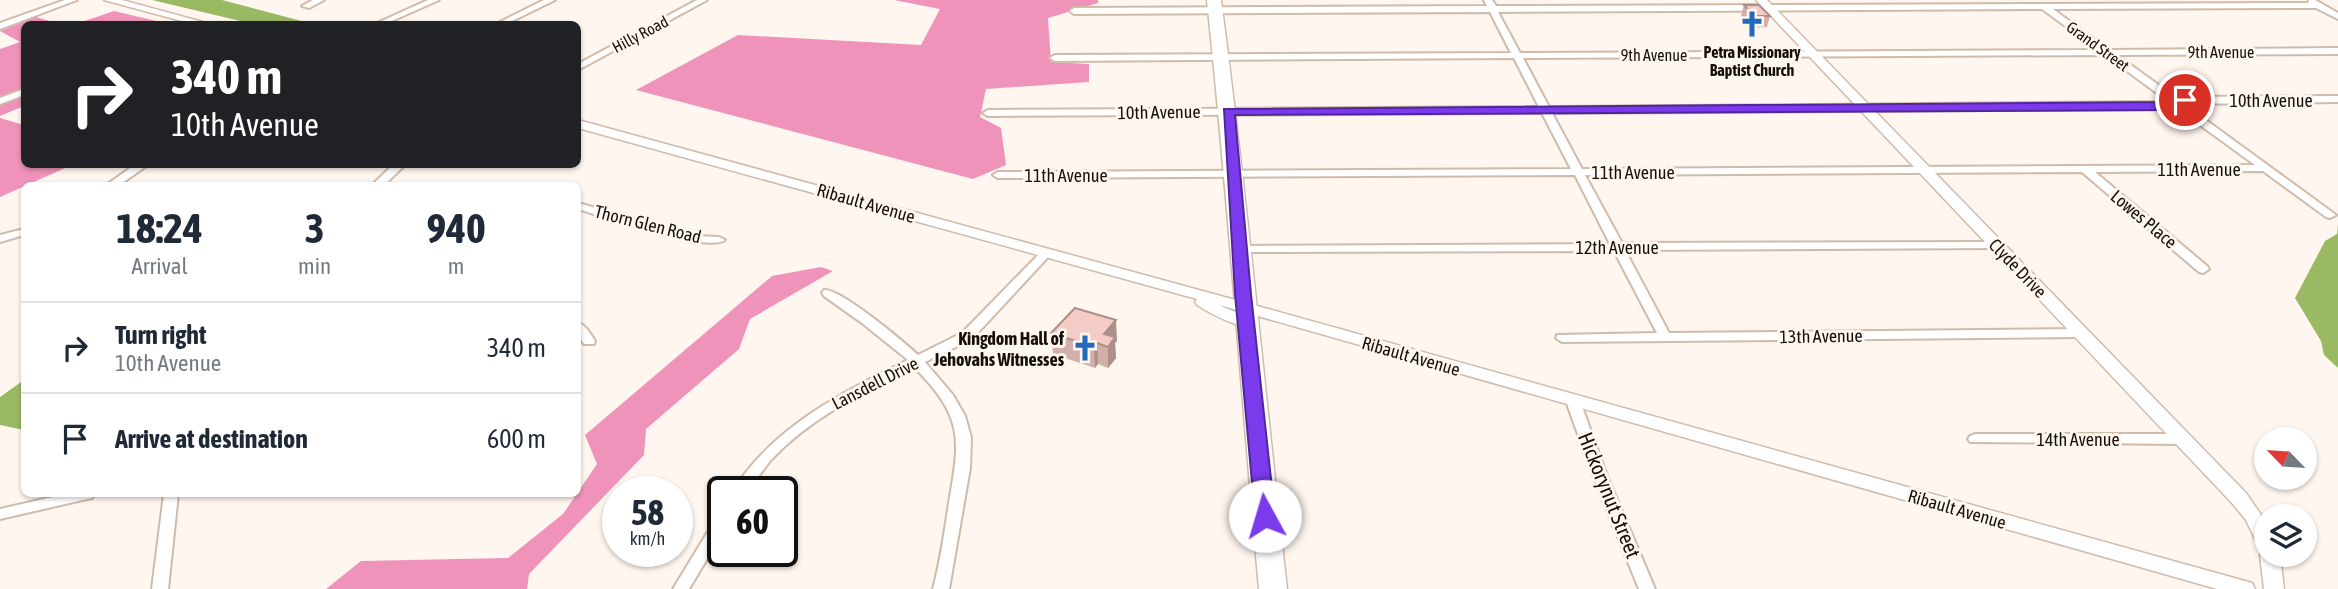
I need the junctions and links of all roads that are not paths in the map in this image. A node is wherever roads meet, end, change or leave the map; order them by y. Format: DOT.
graph roads {
  1 [pos="73,0"];
  2 [pos="109,0"];
  3 [pos="320,0"];
  4 [pos="435,0"];
  5 [pos="551,0"];
  6 [pos="703,0"];
  7 [pos="2309,0"];
  8 [pos="2040,3"];
  9 [pos="1491,4"];
  10 [pos="1765,4"];
  11 [pos="1214,5"];
  12 [pos="2318,5"];
  13 [pos="306,6"];
  14 [pos="1074,11"];
  15 [pos="2338,16"];
  16 [pos="189,21"];
  17 [pos="386,21"];
  18 [pos="506,21"];
  19 [pos="0,26"];
  20 [pos="2338,51"];
  21 [pos="2107,52"];
  22 [pos="1814,54"];
  23 [pos="1517,56"];
  24 [pos="1223,57"];
  25 [pos="1055,58"];
  26 [pos="581,65"];
  27 [pos="21,93"];
  28 [pos="2338,99"];
  29 [pos="0,101"];
  30 [pos="2177,103"];
  31 [pos="1864,107"];
  32 [pos="1546,109"];
  33 [pos="1228,112"];
  34 [pos="988,113"];
  35 [pos="581,125"];
  36 [pos="139,168"];
  37 [pos="396,168"];
  38 [pos="2267,168"];
  39 [pos="1924,170"];
  40 [pos="2086,170"];
  41 [pos="1579,173"];
  42 [pos="998,175"];
  43 [pos="1235,175"];
  44 [pos="116,182"];
  45 [pos="381,182"];
  46 [pos="581,207"];
  47 [pos="2330,215"];
  48 [pos="21,233"];
  49 [pos="0,239"];
  50 [pos="719,240"];
  51 [pos="1996,245"];
  52 [pos="1618,247"];
  53 [pos="1239,250"];
  54 [pos="1046,253"];
  55 [pos="2203,269"];
  56 [pos="828,293"];
  57 [pos="1245,314"];
  58 [pos="581,331"];
  59 [pos="2081,333"];
  60 [pos="1665,337"];
  61 [pos="1562,338"];
  62 [pos="589,341"];
  63 [pos="915,362"];
  64 [pos="1573,401"];
  65 [pos="1975,439"];
  66 [pos="2182,439"];
  67 [pos="751,476"];
  68 [pos="74,497"];
  69 [pos="171,497"];
  70 [pos="0,514"];
  71 [pos="2254,522"];
  72 [pos="707,546"];
  73 [pos="2271,567"];
  74 [pos="160,589"];
  75 [pos="681,589"];
  76 [pos="941,589"];
  77 [pos="1273,589"];
  78 [pos="1647,589"];
  79 [pos="2245,589"];
  80 [pos="2274,589"];
  1 -- 19 [label="street"];
  2 -- 16 [label="street"];
  3 -- 13 [label="street"];
  4 -- 17 [label="street"];
  5 -- 18 [label="street"];
  6 -- 26 [label="street, Hilly Road"];
  7 -- 12 [label="street"];
  8 -- 10 [label="street"];
  8 -- 12 [label="street"];
  8 -- 21 [label="street, Grand Street"];
  9 -- 10 [label="street"];
  9 -- 11 [label="street"];
  9 -- 23 [label="street"];
  10 -- 22 [label="street, Clyde Drive"];
  11 -- 14 [label="street"];
  11 -- 24 [label="main road"];
  12 -- 15 [label="street"];
  20 -- 21 [label="street, 9th Avenue"];
  21 -- 22 [label="street, 9th Avenue"];
  21 -- 30 [label="street, Grand Street"];
  22 -- 23 [label="street, 9th Avenue"];
  22 -- 31 [label="street, Clyde Drive"];
  23 -- 24 [label="street, 9th Avenue"];
  23 -- 32 [label="street"];
  24 -- 25 [label="street, 9th Avenue"];
  24 -- 33 [label="main road"];
  27 -- 29 [label="street"];
  28 -- 30 [label="street, 10th Avenue"];
  30 -- 31 [label="street, 10th Avenue"];
  30 -- 38 [label="street, Grand Street"];
  31 -- 32 [label="street, 10th Avenue"];
  31 -- 39 [label="street, Clyde Drive"];
  32 -- 33 [label="street, 10th Avenue"];
  32 -- 41 [label="street"];
  33 -- 34 [label="street, 10th Avenue"];
  33 -- 43 [label="main road"];
  35 -- 54 [label="street, Ribault Avenue"];
  36 -- 44 [label="street"];
  37 -- 45 [label="street"];
  38 -- 40 [label="street, 11th Avenue"];
  38 -- 47 [label="street, Grand Street"];
  39 -- 40 [label="street, 11th Avenue"];
  39 -- 41 [label="street, 11th Avenue"];
  39 -- 51 [label="street, Clyde Drive"];
  40 -- 55 [label="street, Lowes Place"];
  41 -- 43 [label="street, 11th Avenue"];
  41 -- 52 [label="street"];
  42 -- 43 [label="street, 11th Avenue"];
  43 -- 53 [label="main road"];
  46 -- 50 [label="street, Thorn Glen Road"];
  48 -- 49 [label="street"];
  51 -- 52 [label="street, 12th Avenue"];
  51 -- 59 [label="street, Clyde Drive"];
  52 -- 53 [label="street, 12th Avenue"];
  52 -- 60 [label="street"];
  53 -- 57 [label="main road"];
  54 -- 57 [label="street, Ribault Avenue"];
  54 -- 63 [label="street, Lansdell Drive"];
  56 -- 63 [label="street"];
  57 -- 64 [label="street, Ribault Avenue"];
  57 -- 77 [label="main road"];
  58 -- 62 [label="street"];
  59 -- 60 [label="street, 13th Avenue"];
  59 -- 66 [label="street, Clyde Drive"];
  60 -- 61 [label="street, 13th Avenue"];
  63 -- 67 [label="street, Lansdell Drive"];
  63 -- 76 [label="street"];
  64 -- 78 [label="street, Hickorynut Street"];
  64 -- 79 [label="street, Ribault Avenue"];
  65 -- 66 [label="street, 14th Avenue"];
  66 -- 71 [label="street, Clyde Drive"];
  68 -- 70 [label="street"];
  69 -- 74 [label="street"];
  72 -- 75 [label="street"];
  73 -- 80 [label="street"];
}
